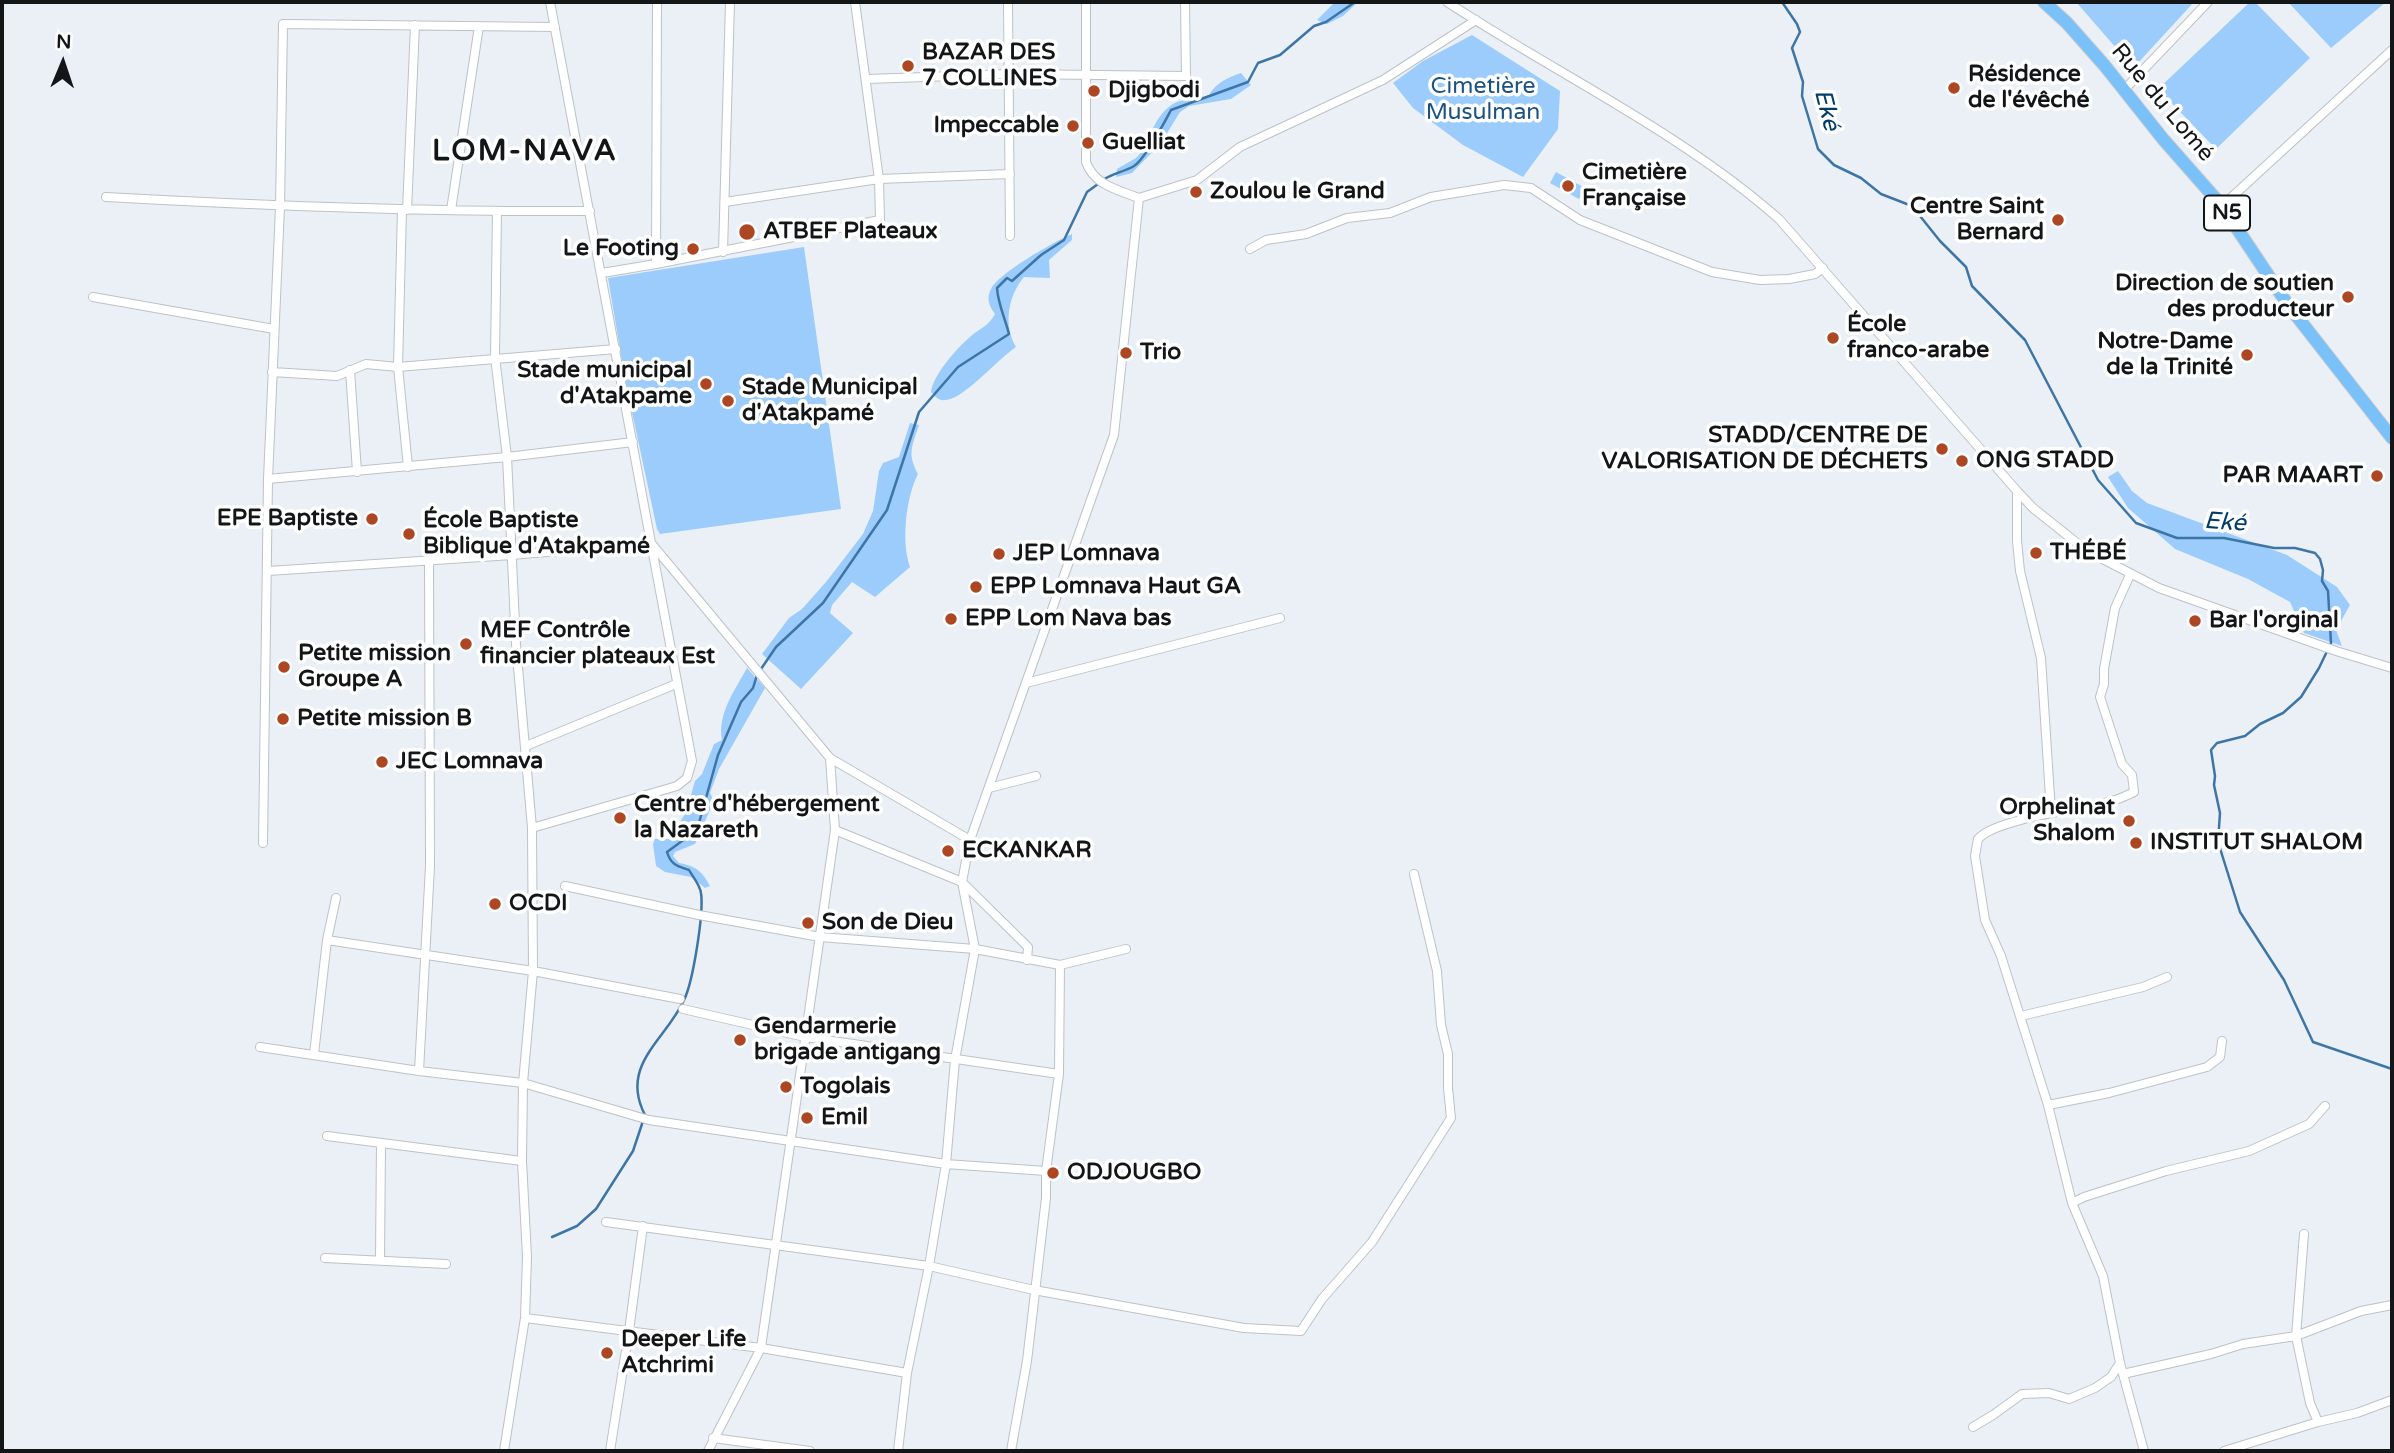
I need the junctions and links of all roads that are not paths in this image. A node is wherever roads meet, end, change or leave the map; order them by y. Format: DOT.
graph roads {
  1 [pos="550,2"];
  2 [pos="657,2"];
  3 [pos="730,2"];
  4 [pos="855,2"];
  5 [pos="1008,2"];
  6 [pos="1086,2"];
  7 [pos="1185,2"];
  8 [pos="1447,2"];
  9 [pos="2044,2"];
  10 [pos="2208,2"];
  11 [pos="1476,20"];
  12 [pos="415,25"];
  13 [pos="479,26"];
  14 [pos="555,27"];
  15 [pos="2392,50"];
  16 [pos="1010,74"];
  17 [pos="1084,74"];
  18 [pos="867,79"];
  19 [pos="2125,89"];
  20 [pos="1010,174"];
  21 [pos="879,179"];
  22 [pos="106,197"];
  23 [pos="1139,198"];
  24 [pos="725,202"];
  25 [pos="2222,206"];
  26 [pos="280,207"];
  27 [pos="405,210"];
  28 [pos="451,211"];
  29 [pos="497,211"];
  30 [pos="590,211"];
  31 [pos="1010,236"];
  32 [pos="1250,248"];
  33 [pos="723,252"];
  34 [pos="656,264"];
  35 [pos="1823,268"];
  36 [pos="601,273"];
  37 [pos="93,297"];
  38 [pos="274,328"];
  39 [pos="616,349"];
  40 [pos="495,357"];
  41 [pos="398,367"];
  42 [pos="351,370"];
  43 [pos="272,372"];
  44 [pos="2392,438"];
  45 [pos="633,442"];
  46 [pos="507,457"];
  47 [pos="408,467"];
  48 [pos="358,472"];
  49 [pos="268,479"];
  50 [pos="2017,491"];
  51 [pos="651,543"];
  52 [pos="512,555"];
  53 [pos="429,560"];
  54 [pos="268,571"];
  55 [pos="2130,575"];
  56 [pos="1279,618"];
  57 [pos="2392,668"];
  58 [pos="1026,683"];
  59 [pos="676,684"];
  60 [pos="526,746"];
  61 [pos="830,758"];
  62 [pos="1036,776"];
  63 [pos="989,788"];
  64 [pos="2051,812"];
  65 [pos="532,828"];
  66 [pos="835,830"];
  67 [pos="970,840"];
  68 [pos="264,843"];
  69 [pos="1414,874"];
  70 [pos="962,883"];
  71 [pos="565,886"];
  72 [pos="336,898"];
  73 [pos="820,937"];
  74 [pos="327,940"];
  75 [pos="975,949"];
  76 [pos="1126,949"];
  77 [pos="426,956"];
  78 [pos="1027,960"];
  79 [pos="1060,965"];
  80 [pos="533,971"];
  81 [pos="2167,977"];
  82 [pos="680,999"];
  83 [pos="683,1009"];
  84 [pos="2021,1016"];
  85 [pos="805,1037"];
  86 [pos="2222,1041"];
  87 [pos="260,1047"];
  88 [pos="314,1054"];
  89 [pos="956,1060"];
  90 [pos="419,1071"];
  91 [pos="1059,1074"];
  92 [pos="523,1083"];
  93 [pos="2049,1105"];
  94 [pos="2325,1106"];
  95 [pos="327,1136"];
  96 [pos="791,1141"];
  97 [pos="381,1143"];
  98 [pos="522,1161"];
  99 [pos="946,1164"];
  100 [pos="1046,1171"];
  101 [pos="2072,1203"];
  102 [pos="606,1222"];
  103 [pos="643,1226"];
  104 [pos="2304,1234"];
  105 [pos="776,1247"];
  106 [pos="325,1258"];
  107 [pos="380,1261"];
  108 [pos="446,1264"];
  109 [pos="929,1266"];
  110 [pos="1034,1290"];
  111 [pos="2392,1305"];
  112 [pos="525,1318"];
  113 [pos="629,1331"];
  114 [pos="2296,1336"];
  115 [pos="761,1348"];
  116 [pos="2120,1363"];
  117 [pos="907,1373"];
  118 [pos="2123,1374"];
  119 [pos="2392,1400"];
  120 [pos="2318,1422"];
  121 [pos="1973,1427"];
  122 [pos="713,1438"];
  123 [pos="504,1451"];
  124 [pos="610,1451"];
  125 [pos="708,1451"];
  126 [pos="810,1451"];
  127 [pos="898,1451"];
  128 [pos="1011,1451"];
  129 [pos="2144,1451"];
  130 [pos="2224,1451"];
  1 -- 14 [label="street"];
  2 -- 34 [label="street"];
  3 -- 24 [label="street"];
  4 -- 18 [label="street"];
  5 -- 16 [label="street"];
  6 -- 17 [label="street"];
  7 -- 17 [label="street"];
  8 -- 11 [label="street"];
  9 -- 19 [label="main road, Rue du Lomé / N5"];
  10 -- 19 [label="street"];
  11 -- 23 [label="street"];
  11 -- 35 [label="street"];
  12 -- 13 [label="street"];
  12 -- 26 [label="street"];
  12 -- 27 [label="street"];
  13 -- 14 [label="street"];
  13 -- 28 [label="street"];
  14 -- 30 [label="street"];
  15 -- 25 [label="street"];
  16 -- 17 [label="street"];
  16 -- 18 [label="street"];
  16 -- 20 [label="street"];
  17 -- 23 [label="street"];
  18 -- 21 [label="street"];
  19 -- 25 [label="main road, Rue du Lomé / N5"];
  20 -- 21 [label="street"];
  20 -- 31 [label="street"];
  21 -- 24 [label="street"];
  21 -- 33 [label="street"];
  22 -- 26 [label="street"];
  23 -- 58 [label="street"];
  24 -- 33 [label="street"];
  25 -- 44 [label="main road, Rue du Lomé / N5"];
  26 -- 27 [label="street"];
  26 -- 38 [label="street"];
  27 -- 28 [label="street"];
  27 -- 41 [label="street"];
  28 -- 29 [label="street"];
  29 -- 30 [label="street"];
  29 -- 40 [label="street"];
  30 -- 36 [label="street"];
  32 -- 35 [label="street"];
  33 -- 34 [label="street"];
  34 -- 36 [label="street"];
  35 -- 50 [label="street"];
  36 -- 39 [label="street"];
  37 -- 38 [label="street"];
  38 -- 43 [label="street"];
  39 -- 40 [label="street"];
  39 -- 45 [label="street"];
  40 -- 41 [label="street"];
  40 -- 46 [label="street"];
  41 -- 42 [label="street"];
  41 -- 47 [label="street"];
  42 -- 43 [label="street"];
  42 -- 48 [label="street"];
  43 -- 49 [label="street"];
  45 -- 46 [label="street"];
  45 -- 51 [label="street"];
  46 -- 47 [label="street"];
  46 -- 52 [label="street"];
  47 -- 48 [label="street"];
  48 -- 49 [label="street"];
  49 -- 54 [label="street"];
  50 -- 55 [label="street"];
  50 -- 64 [label="street"];
  51 -- 52 [label="street"];
  51 -- 59 [label="street"];
  51 -- 61 [label="street"];
  52 -- 53 [label="street"];
  52 -- 60 [label="street"];
  53 -- 54 [label="street"];
  53 -- 77 [label="street"];
  54 -- 68 [label="street"];
  55 -- 57 [label="street"];
  55 -- 64 [label="street"];
  56 -- 58 [label="street"];
  58 -- 63 [label="street"];
  59 -- 60 [label="street"];
  59 -- 65 [label="street"];
  60 -- 65 [label="street"];
  61 -- 66 [label="street"];
  61 -- 67 [label="street"];
  62 -- 63 [label="street"];
  63 -- 67 [label="street"];
  64 -- 84 [label="street"];
  65 -- 80 [label="street"];
  66 -- 70 [label="street"];
  66 -- 73 [label="street"];
  67 -- 70 [label="street"];
  69 -- 110 [label="street"];
  70 -- 75 [label="street"];
  70 -- 78 [label="street"];
  71 -- 73 [label="street"];
  72 -- 74 [label="street"];
  73 -- 75 [label="street"];
  73 -- 85 [label="street"];
  74 -- 77 [label="street"];
  74 -- 88 [label="street"];
  75 -- 78 [label="street"];
  75 -- 89 [label="street"];
  76 -- 79 [label="street"];
  77 -- 80 [label="street"];
  77 -- 90 [label="street"];
  78 -- 79 [label="street"];
  79 -- 91 [label="street"];
  80 -- 82 [label="street"];
  80 -- 92 [label="street"];
  81 -- 84 [label="street"];
  83 -- 85 [label="street"];
  84 -- 93 [label="street"];
  85 -- 89 [label="street"];
  85 -- 96 [label="street"];
  86 -- 93 [label="street"];
  87 -- 88 [label="street"];
  88 -- 90 [label="street"];
  89 -- 91 [label="street"];
  89 -- 99 [label="street"];
  90 -- 92 [label="street"];
  91 -- 100 [label="street"];
  92 -- 96 [label="street"];
  92 -- 98 [label="street"];
  93 -- 101 [label="street"];
  94 -- 101 [label="street"];
  95 -- 97 [label="street"];
  96 -- 99 [label="street"];
  96 -- 105 [label="street"];
  97 -- 98 [label="street"];
  97 -- 107 [label="street"];
  98 -- 112 [label="street"];
  99 -- 100 [label="street"];
  99 -- 109 [label="street"];
  100 -- 110 [label="street"];
  101 -- 116 [label="street"];
  102 -- 103 [label="street"];
  103 -- 105 [label="street"];
  103 -- 113 [label="street"];
  104 -- 114 [label="street"];
  105 -- 109 [label="street"];
  105 -- 115 [label="street"];
  106 -- 107 [label="street"];
  107 -- 108 [label="street"];
  109 -- 110 [label="street"];
  109 -- 117 [label="street"];
  110 -- 128 [label="street"];
  111 -- 114 [label="street"];
  112 -- 113 [label="street"];
  112 -- 123 [label="street"];
  113 -- 115 [label="street"];
  113 -- 124 [label="street"];
  114 -- 118 [label="street"];
  114 -- 120 [label="street"];
  115 -- 117 [label="street"];
  115 -- 122 [label="street"];
  116 -- 118 [label="street"];
  116 -- 121 [label="street"];
  117 -- 127 [label="street"];
  118 -- 129 [label="street"];
  119 -- 120 [label="street"];
  120 -- 130 [label="street"];
  122 -- 125 [label="street"];
  122 -- 126 [label="street"];
}
